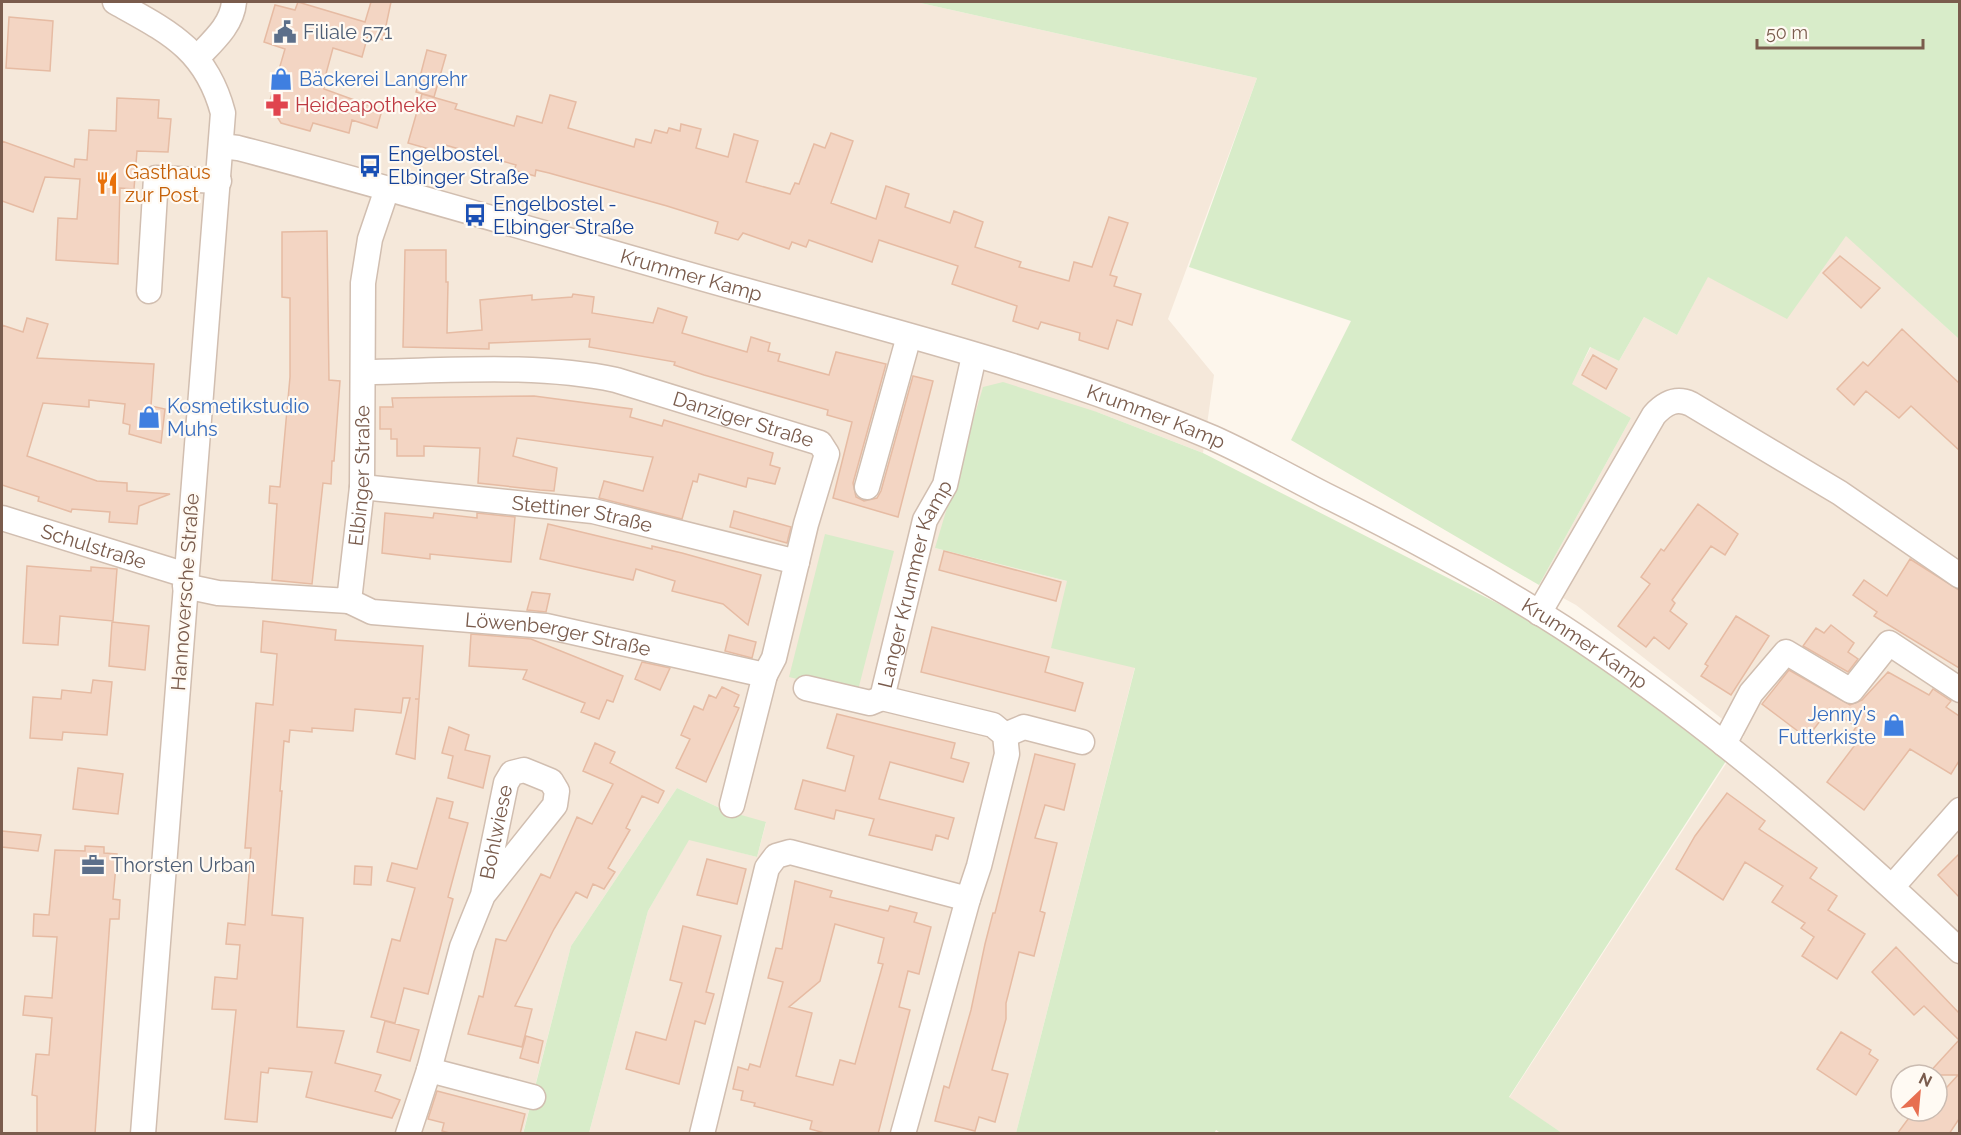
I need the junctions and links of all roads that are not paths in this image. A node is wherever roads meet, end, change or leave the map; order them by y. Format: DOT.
graph roads {
  1 [pos="115,2"];
  2 [pos="234,2"];
  3 [pos="197,58"];
  4 [pos="221,146"];
  5 [pos="219,181"];
  6 [pos="387,189"];
  7 [pos="149,291"];
  8 [pos="909,336"];
  9 [pos="974,356"];
  10 [pos="364,372"];
  11 [pos="867,486"];
  12 [pos="362,488"];
  13 [pos="2,518"];
  14 [pos="797,562"];
  15 [pos="1959,576"];
  16 [pos="185,581"];
  17 [pos="349,601"];
  18 [pos="1539,613"];
  19 [pos="765,675"];
  20 [pos="1957,684"];
  21 [pos="806,688"];
  22 [pos="882,698"];
  23 [pos="1005,735"];
  24 [pos="1083,742"];
  25 [pos="1724,744"];
  26 [pos="732,805"];
  27 [pos="1959,810"];
  28 [pos="1892,887"];
  29 [pos="483,895"];
  30 [pos="968,898"];
  31 [pos="1959,951"];
  32 [pos="429,1070"];
  33 [pos="533,1097"];
  34 [pos="143,1134"];
  35 [pos="408,1134"];
  36 [pos="702,1134"];
  37 [pos="903,1134"];
  1 -- 3 [label="street, Hannoversche Straße"];
  2 -- 3 [label="street"];
  3 -- 4 [label="street, Hannoversche Straße"];
  4 -- 5 [label="street, Hannoversche Straße"];
  4 -- 6 [label="street, Krummer Kamp"];
  5 -- 7 [label="street"];
  5 -- 16 [label="street, Hannoversche Straße"];
  6 -- 8 [label="street, Krummer Kamp"];
  6 -- 10 [label="street, Elbinger Straße"];
  8 -- 9 [label="street, Krummer Kamp"];
  8 -- 11 [label="street"];
  9 -- 18 [label="street, Krummer Kamp"];
  9 -- 22 [label="street, Langer Krummer Kamp"];
  10 -- 12 [label="street, Elbinger Straße"];
  10 -- 14 [label="street, Danziger Straße"];
  12 -- 14 [label="street, Stettiner Straße"];
  12 -- 17 [label="street, Elbinger Straße"];
  13 -- 16 [label="street, Schulstraße"];
  14 -- 19 [label="street, Danziger Straße"];
  15 -- 18 [label="street"];
  16 -- 17 [label="street"];
  16 -- 34 [label="street, Hannoversche Straße"];
  17 -- 19 [label="street, Löwenberger Straße"];
  18 -- 25 [label="street, Krummer Kamp"];
  19 -- 26 [label="street, Danziger Straße"];
  20 -- 25 [label="street"];
  21 -- 22 [label="street"];
  22 -- 23 [label="street, Langer Krummer Kamp"];
  23 -- 24 [label="street"];
  23 -- 30 [label="street"];
  25 -- 28 [label="street, Krummer Kamp"];
  27 -- 28 [label="street"];
  28 -- 31 [label="street, Krummer Kamp"];
  29 -- 29 [label="street, Bohlwiese"];
  29 -- 32 [label="street, Bohlwiese"];
  30 -- 36 [label="street"];
  30 -- 37 [label="street"];
  32 -- 33 [label="street"];
  32 -- 35 [label="street, Bohlwiese"];
}
